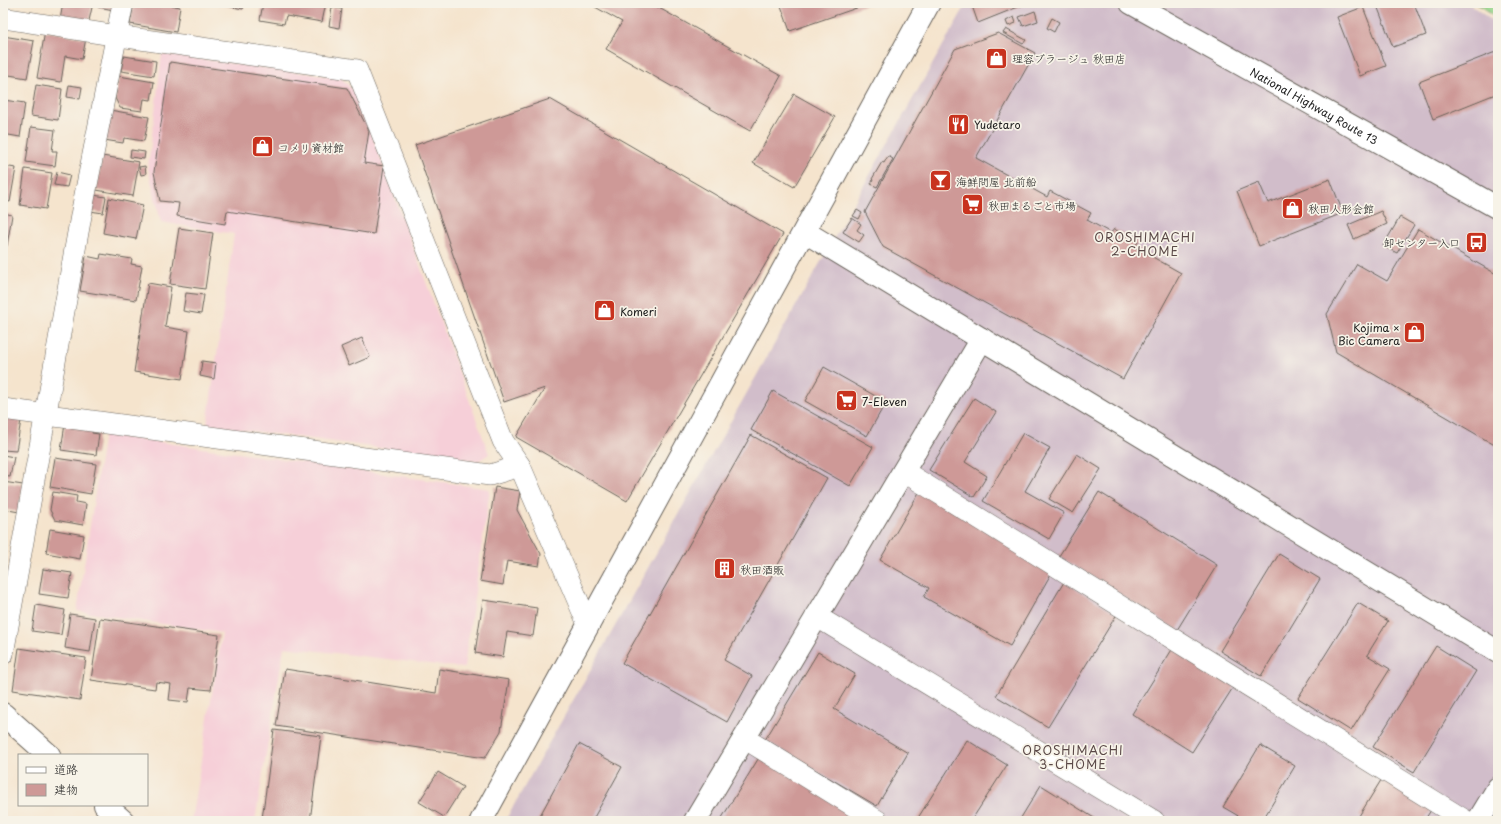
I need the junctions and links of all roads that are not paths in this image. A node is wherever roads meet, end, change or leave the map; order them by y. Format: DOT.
graph roads {
  1 [pos="123,3"];
  2 [pos="929,3"];
  3 [pos="1131,3"];
  4 [pos="3,18"];
  5 [pos="118,36"];
  6 [pos="1498,208"];
  7 [pos="805,232"];
  8 [pos="982,339"];
  9 [pos="3,409"];
  10 [pos="46,414"];
  11 [pos="520,466"];
  12 [pos="903,471"];
  13 [pos="816,616"];
  14 [pos="588,624"];
  15 [pos="1498,652"];
  16 [pos="3,654"];
  17 [pos="3,714"];
  18 [pos="744,738"];
  19 [pos="48,754"];
  20 [pos="1498,788"];
  21 [pos="106,806"];
  22 [pos="123,821"];
  23 [pos="480,821"];
  24 [pos="695,821"];
  25 [pos="878,821"];
  26 [pos="1154,821"];
  27 [pos="1466,821"];
  28 [pos="1478,821"];
  1 -- 5 [label="street"];
  2 -- 7 [label="main road"];
  3 -- 6 [label="main road, National Highway Route 13"];
  4 -- 5 [label="street"];
  5 -- 10 [label="street"];
  5 -- 11 [label="street"];
  7 -- 8 [label="main road"];
  7 -- 14 [label="main road"];
  8 -- 12 [label="main road"];
  8 -- 15 [label="main road"];
  9 -- 10 [label="street"];
  10 -- 11 [label="street"];
  10 -- 16 [label="street"];
  11 -- 14 [label="street"];
  12 -- 13 [label="main road"];
  12 -- 27 [label="street"];
  13 -- 18 [label="main road"];
  13 -- 26 [label="street"];
  14 -- 23 [label="main road"];
  17 -- 19 [label="main road"];
  18 -- 24 [label="main road"];
  18 -- 25 [label="street"];
  20 -- 28 [label="main road"];
  21 -- 22 [label="main road"];
}
